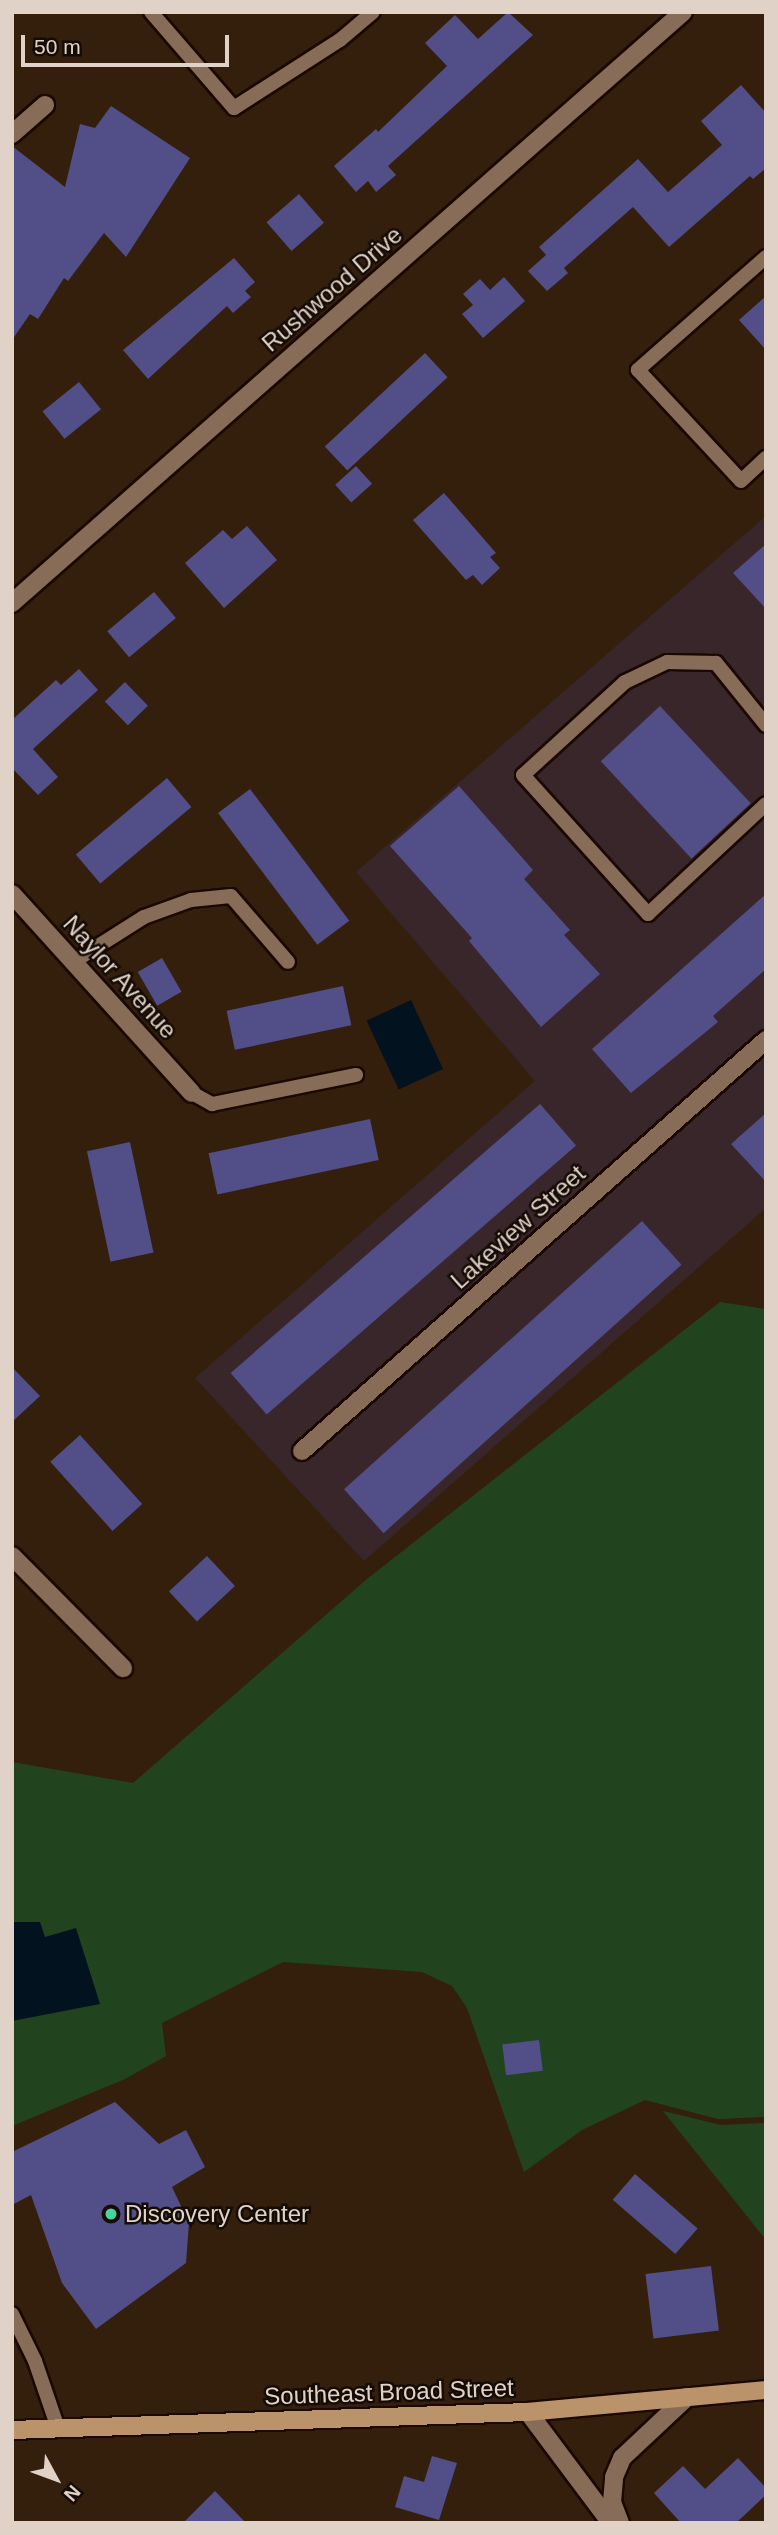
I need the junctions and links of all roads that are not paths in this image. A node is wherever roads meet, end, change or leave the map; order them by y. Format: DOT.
graph roads {
  1 [pos="151,12"];
  2 [pos="373,12"];
  3 [pos="683,12"];
  4 [pos="46,105"];
  5 [pos="12,134"];
  6 [pos="766,257"];
  7 [pos="766,458"];
  8 [pos="12,603"];
  9 [pos="765,720"];
  10 [pos="766,804"];
  11 [pos="12,894"];
  12 [pos="73,962"];
  13 [pos="288,962"];
  14 [pos="766,1040"];
  15 [pos="356,1075"];
  16 [pos="192,1093"];
  17 [pos="302,1451"];
  18 [pos="12,1556"];
  19 [pos="123,1668"];
  20 [pos="12,2314"];
  21 [pos="766,2390"];
  22 [pos="687,2397"];
  23 [pos="527,2412"];
  24 [pos="58,2428"];
  25 [pos="12,2430"];
  26 [pos="611,2523"];
  27 [pos="620,2523"];
  1 -- 2 [label="lane"];
  3 -- 8 [label="street, Rushwood Drive"];
  4 -- 5 [label="street"];
  6 -- 7 [label="lane"];
  9 -- 10 [label="lane"];
  11 -- 12 [label="street, Naylor Avenue"];
  12 -- 13 [label="lane"];
  12 -- 16 [label="street, Naylor Avenue"];
  14 -- 17 [label="street, Lakeview Street"];
  15 -- 16 [label="lane"];
  18 -- 19 [label="street"];
  20 -- 24 [label="lane"];
  21 -- 22 [label="main road, Southeast Broad Street"];
  22 -- 23 [label="main road, Southeast Broad Street"];
  22 -- 27 [label="street"];
  23 -- 24 [label="main road, Southeast Broad Street"];
  23 -- 26 [label="street"];
  24 -- 25 [label="main road, Southeast Broad Street"];
}
